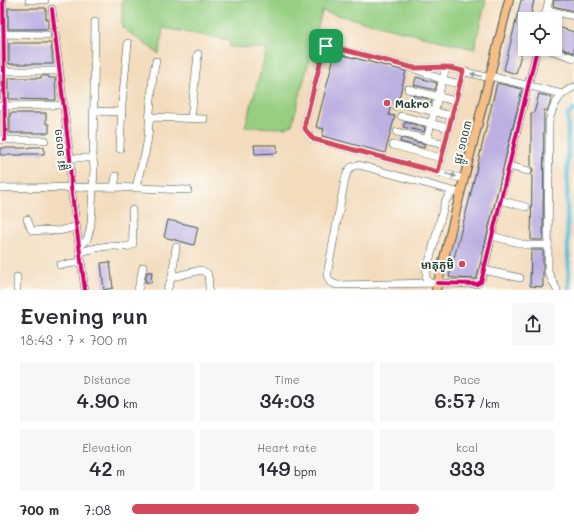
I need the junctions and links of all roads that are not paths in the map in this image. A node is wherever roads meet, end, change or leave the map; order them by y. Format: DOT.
graph roads {
  1 [pos="3,0"];
  2 [pos="29,0"];
  3 [pos="45,0"];
  4 [pos="509,0"];
  5 [pos="549,0"];
  6 [pos="52,8"];
  7 [pos="547,10"];
  8 [pos="574,16"];
  9 [pos="95,22"];
  10 [pos="2,34"];
  11 [pos="47,35"];
  12 [pos="128,42"];
  13 [pos="198,54"];
  14 [pos="562,54"];
  15 [pos="535,56"];
  16 [pos="574,58"];
  17 [pos="156,61"];
  18 [pos="446,67"];
  19 [pos="414,68"];
  20 [pos="2,71"];
  21 [pos="56,71"];
  22 [pos="463,71"];
  23 [pos="490,77"];
  24 [pos="443,80"];
  25 [pos="460,84"];
  26 [pos="528,85"];
  27 [pos="574,87"];
  28 [pos="408,88"];
  29 [pos="562,94"];
  30 [pos="438,97"];
  31 [pos="455,101"];
  32 [pos="404,104"];
  33 [pos="60,105"];
  34 [pos="2,106"];
  35 [pos="93,111"];
  36 [pos="434,111"];
  37 [pos="122,112"];
  38 [pos="402,116"];
  39 [pos="452,116"];
  40 [pos="149,117"];
  41 [pos="191,118"];
  42 [pos="204,119"];
  43 [pos="431,123"];
  44 [pos="449,128"];
  45 [pos="397,132"];
  46 [pos="427,139"];
  47 [pos="2,140"];
  48 [pos="45,140"];
  49 [pos="445,144"];
  50 [pos="393,146"];
  51 [pos="120,149"];
  52 [pos="70,158"];
  53 [pos="93,158"];
  54 [pos="441,158"];
  55 [pos="508,166"];
  56 [pos="528,171"];
  57 [pos="438,172"];
  58 [pos="116,176"];
  59 [pos="464,179"];
  60 [pos="72,187"];
  61 [pos="93,187"];
  62 [pos="114,187"];
  63 [pos="136,187"];
  64 [pos="0,188"];
  65 [pos="188,190"];
  66 [pos="457,193"];
  67 [pos="500,200"];
  68 [pos="526,207"];
  69 [pos="132,210"];
  70 [pos="27,219"];
  71 [pos="76,227"];
  72 [pos="492,236"];
  73 [pos="548,245"];
  74 [pos="176,247"];
  75 [pos="80,250"];
  76 [pos="82,262"];
  77 [pos="60,265"];
  78 [pos="143,267"];
  79 [pos="484,270"];
  80 [pos="17,277"];
  81 [pos="172,277"];
  82 [pos="520,278"];
  83 [pos="434,286"];
  84 [pos="17,290"];
  85 [pos="85,290"];
  86 [pos="138,290"];
  87 [pos="167,290"];
  88 [pos="209,290"];
  89 [pos="556,290"];
  1 -- 10 [label="street"];
  2 -- 3 [label="street"];
  4 -- 23 [label="main road, ផ្លូវ ១០០៣"];
  5 -- 7 [label="street"];
  6 -- 52 [label="street, ផ្លូវ ១០១១"];
  7 -- 8 [label="street"];
  9 -- 35 [label="street"];
  10 -- 11 [label="street"];
  10 -- 20 [label="street"];
  12 -- 37 [label="street"];
  13 -- 41 [label="street"];
  14 -- 16 [label="street"];
  15 -- 26 [label="street"];
  17 -- 40 [label="street"];
  18 -- 19 [label="street"];
  18 -- 22 [label="street"];
  18 -- 24 [label="street"];
  19 -- 24 [label="street"];
  19 -- 57 [label="street"];
  20 -- 21 [label="street"];
  20 -- 34 [label="street"];
  23 -- 22 [label="street, one-way"];
  22 -- 25 [label="street"];
  23 -- 26 [label="street"];
  23 -- 59 [label="main road, ផ្លូវ ១០០៣"];
  24 -- 25 [label="street"];
  24 -- 30 [label="street"];
  25 -- 31 [label="street"];
  26 -- 29 [label="street"];
  26 -- 55 [label="street"];
  27 -- 29 [label="street"];
  28 -- 30 [label="street"];
  29 -- 73 [label="street"];
  30 -- 31 [label="street"];
  30 -- 36 [label="street"];
  31 -- 39 [label="street"];
  32 -- 36 [label="street"];
  33 -- 34 [label="street"];
  34 -- 47 [label="street"];
  35 -- 37 [label="street"];
  35 -- 53 [label="street"];
  36 -- 39 [label="street"];
  36 -- 43 [label="street"];
  37 -- 51 [label="street"];
  38 -- 43 [label="street"];
  39 -- 44 [label="street"];
  40 -- 41 [label="street"];
  40 -- 63 [label="street"];
  41 -- 42 [label="street"];
  43 -- 44 [label="street"];
  43 -- 46 [label="street"];
  44 -- 49 [label="street"];
  45 -- 46 [label="street"];
  46 -- 49 [label="street"];
  47 -- 48 [label="street"];
  49 -- 54 [label="street"];
  50 -- 54 [label="street"];
  52 -- 53 [label="street"];
  52 -- 60 [label="street, ផ្លូវ ១០១១"];
  53 -- 61 [label="street"];
  54 -- 57 [label="street"];
  55 -- 56 [label="street"];
  55 -- 67 [label="street"];
  57 -- 59 [label="street, one-way"];
  58 -- 62 [label="street"];
  59 -- 66 [label="main road, ផ្លូវ ១០០៣"];
  60 -- 61 [label="street"];
  60 -- 64 [label="street"];
  60 -- 71 [label="street, ផ្លូវ ១០១១"];
  61 -- 62 [label="street"];
  61 -- 75 [label="street"];
  62 -- 63 [label="street"];
  63 -- 65 [label="street"];
  66 -- 83 [label="main road, ផ្លូវ ១០០៣"];
  66 -- 83 [label="street"];
  66 -- 83 [label="street"];
  67 -- 68 [label="street"];
  67 -- 72 [label="street"];
  69 -- 75 [label="street"];
  70 -- 71 [label="street"];
  71 -- 75 [label="street, ផ្លូវ ១០១១"];
  72 -- 73 [label="street"];
  72 -- 79 [label="street"];
  73 -- 89 [label="street"];
  74 -- 81 [label="street"];
  75 -- 76 [label="street, ផ្លូវ ១០១១"];
  76 -- 77 [label="street"];
  76 -- 85 [label="street, ផ្លូវ ១០១១"];
  78 -- 86 [label="street"];
  79 -- 82 [label="street"];
  79 -- 83 [label="street"];
  80 -- 84 [label="street"];
  81 -- 87 [label="street"];
  81 -- 88 [label="street"];
}
